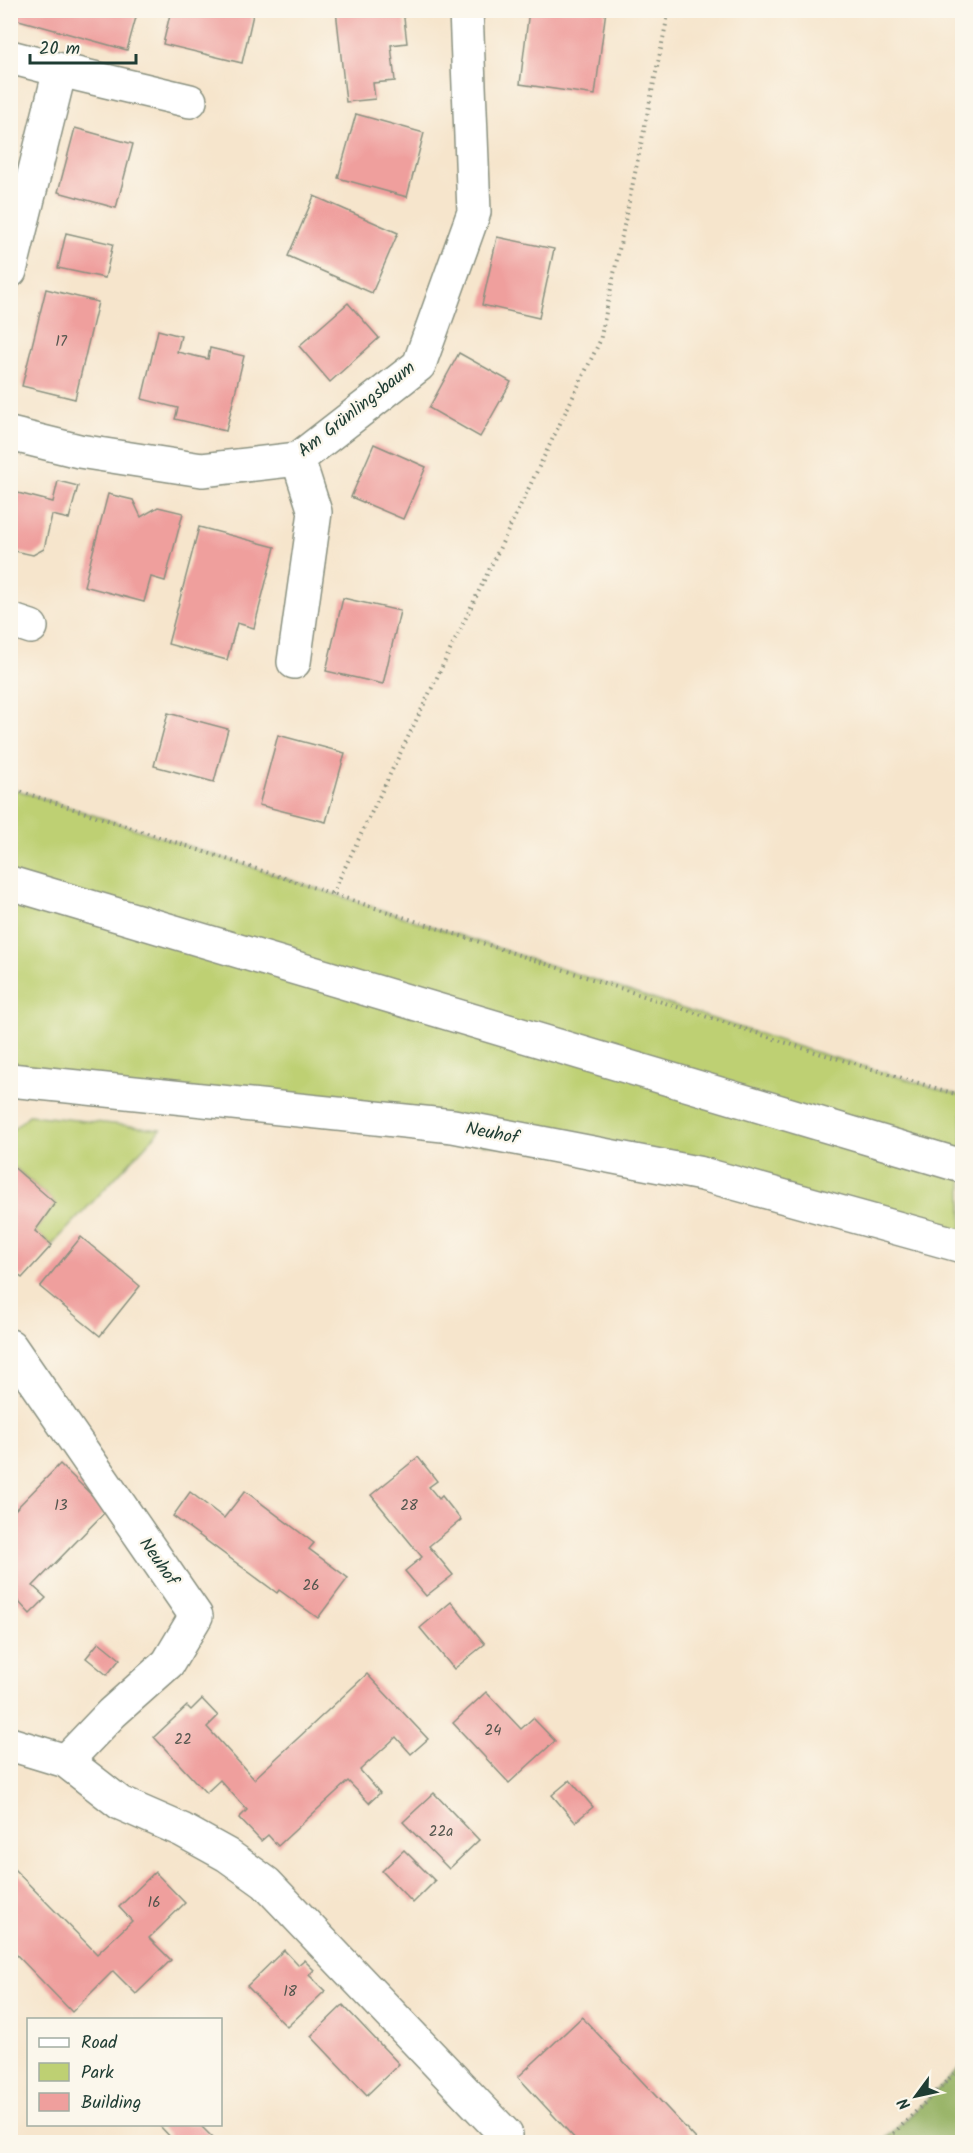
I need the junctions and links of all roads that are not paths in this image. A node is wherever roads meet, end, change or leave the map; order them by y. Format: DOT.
graph roads {
  1 [pos="466,10"];
  2 [pos="10,57"];
  3 [pos="60,70"];
  4 [pos="190,101"];
  5 [pos="10,271"];
  6 [pos="10,434"];
  7 [pos="298,459"];
  8 [pos="294,662"];
  9 [pos="10,883"];
  10 [pos="10,1080"];
  11 [pos="963,1166"];
  12 [pos="963,1246"];
  13 [pos="10,1346"];
  14 [pos="10,1744"];
  15 [pos="66,1761"];
  16 [pos="506,2135"];
  1 -- 7 [label="street, Am Grünlingsbaum"];
  2 -- 3 [label="street"];
  3 -- 4 [label="street"];
  3 -- 5 [label="street"];
  6 -- 7 [label="street, Am Grünlingsbaum"];
  7 -- 8 [label="street"];
  9 -- 11 [label="street"];
  10 -- 12 [label="street, Neuhof"];
  13 -- 15 [label="street, Neuhof"];
  14 -- 15 [label="street"];
  15 -- 16 [label="street"];
}
